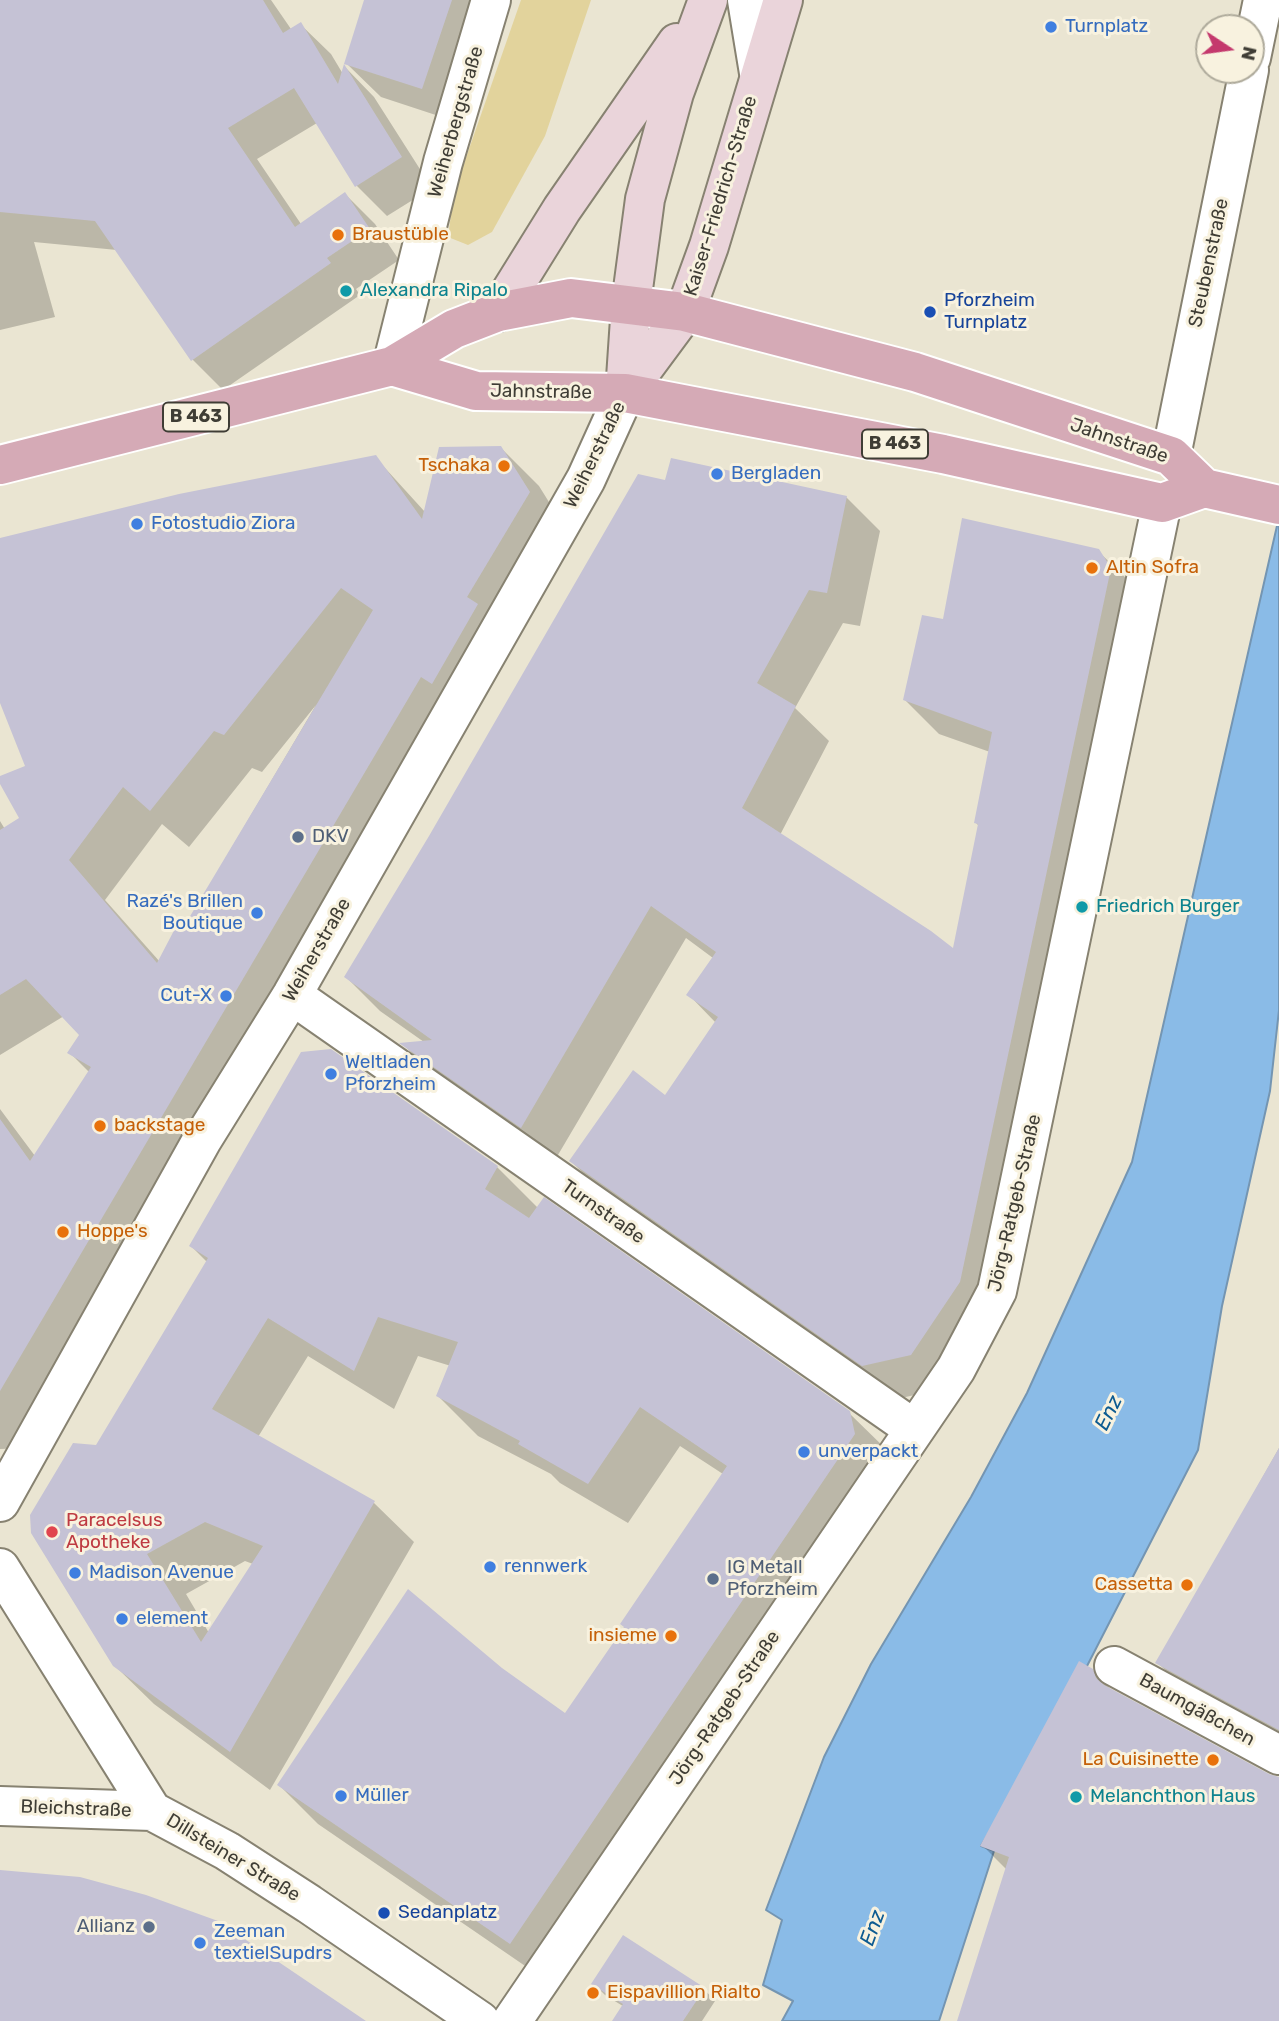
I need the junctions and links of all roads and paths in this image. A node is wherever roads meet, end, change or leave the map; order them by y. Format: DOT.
graph roads {
  1 [pos="491,0"];
  2 [pos="706,0"];
  3 [pos="747,0"];
  4 [pos="783,0"];
  5 [pos="759,73"];
  6 [pos="1246,84"];
  7 [pos="631,304"];
  8 [pos="498,312"];
  9 [pos="685,312"];
  10 [pos="392,366"];
  11 [pos="625,393"];
  12 [pos="1171,456"];
  13 [pos="0,465"];
  14 [pos="1204,488"];
  15 [pos="1162,503"];
  16 [pos="1279,505"];
  17 [pos="292,995"];
  18 [pos="914,1429"];
  19 [pos="0,1502"];
  20 [pos="0,1569"];
  21 [pos="1114,1665"];
  22 [pos="1279,1755"];
  23 [pos="0,1806"];
  24 [pos="152,1811"];
  25 [pos="480,2021"];
  26 [pos="513,2021"];
  1 -- 10 [label="street, Weiherbergstraße"];
  2 -- 7 [label="street"];
  2 -- 8 [label="street"];
  3 -- 5 [label="street"];
  4 -- 5 [label="street, Kaiser-Friedrich-Straße"];
  5 -- 9 [label="street, Kaiser-Friedrich-Straße"];
  6 -- 12 [label="street, Steubenstraße"];
  7 -- 8 [label="main road, Jahnstraße / B 463"];
  7 -- 9 [label="main road, Jahnstraße / B 463"];
  7 -- 11 [label="street"];
  8 -- 10 [label="main road, Jahnstraße / B 463"];
  9 -- 11 [label="street, Kaiser-Friedrich-Straße"];
  9 -- 12 [label="main road, Jahnstraße / B 463"];
  10 -- 11 [label="main road, Jahnstraße / B 463"];
  10 -- 13 [label="main road, Jahnstraße / B 463"];
  11 -- 15 [label="main road, Jahnstraße / B 463"];
  11 -- 17 [label="street, Weiherstraße"];
  12 -- 14 [label="main road, Jahnstraße / B 463"];
  14 -- 15 [label="main road"];
  14 -- 16 [label="main road"];
  15 -- 18 [label="street, Jörg-Ratgeb-Straße"];
  17 -- 18 [label="street, Turnstraße"];
  17 -- 19 [label="street, Weiherstraße"];
  18 -- 26 [label="street, Jörg-Ratgeb-Straße"];
  20 -- 24 [label="street, Dillsteiner Straße"];
  21 -- 22 [label="street, Baumgäßchen"];
  23 -- 24 [label="street, Bleichstraße"];
  24 -- 25 [label="street, Dillsteiner Straße"];
}
